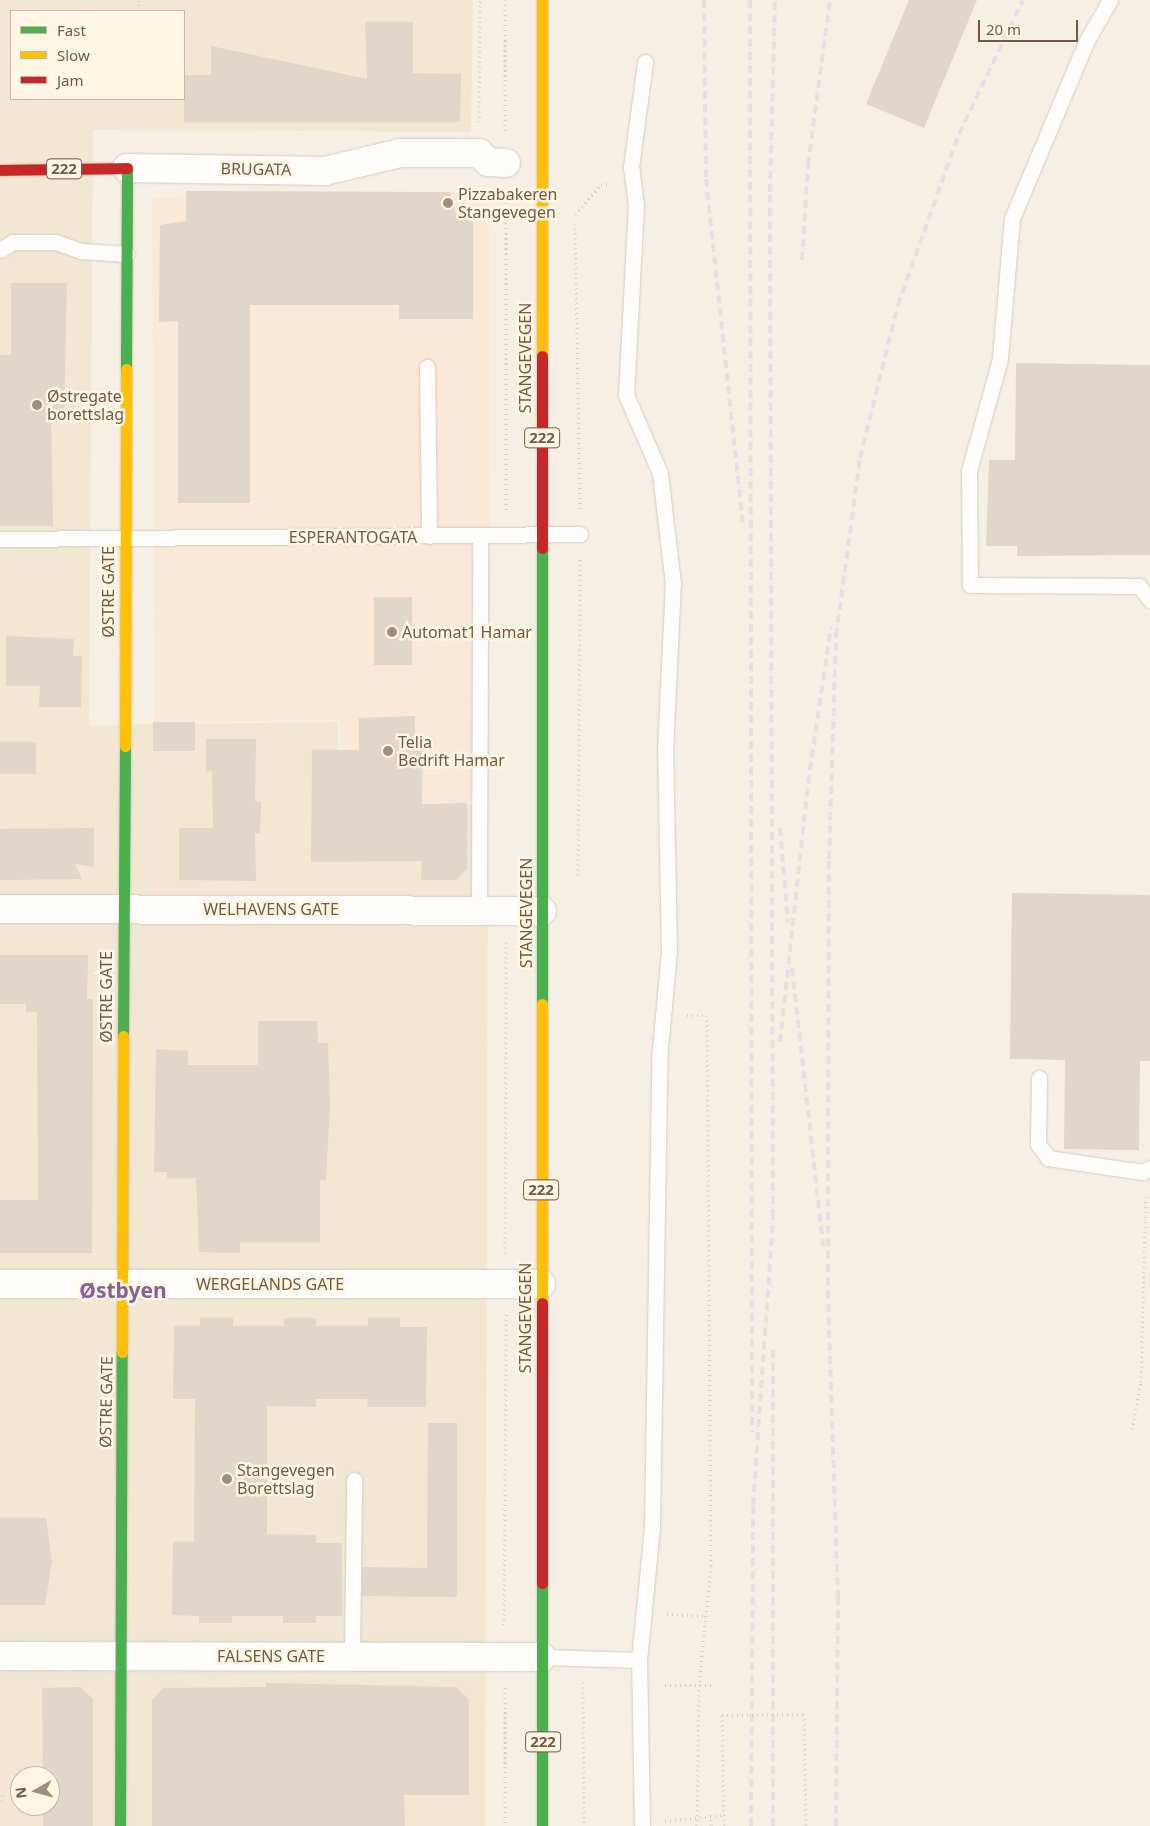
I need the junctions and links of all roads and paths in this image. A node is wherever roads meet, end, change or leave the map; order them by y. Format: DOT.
graph roads {
  1 [pos="480,0"];
  2 [pos="505,0"];
  3 [pos="542,0"];
  4 [pos="1110,0"];
  5 [pos="645,62"];
  6 [pos="479,153"];
  7 [pos="506,163"];
  8 [pos="127,168"];
  9 [pos="0,170"];
  10 [pos="614,182"];
  11 [pos="576,228"];
  12 [pos="0,250"];
  13 [pos="126,254"];
  14 [pos="427,367"];
  15 [pos="506,512"];
  16 [pos="580,534"];
  17 [pos="480,535"];
  18 [pos="429,536"];
  19 [pos="125,537"];
  20 [pos="542,537"];
  21 [pos="0,539"];
  22 [pos="1150,600"];
  23 [pos="0,909"];
  24 [pos="122,909"];
  25 [pos="479,909"];
  26 [pos="542,911"];
  27 [pos="506,939"];
  28 [pos="664,1016"];
  29 [pos="1039,1078"];
  30 [pos="1150,1168"];
  31 [pos="1147,1192"];
  32 [pos="0,1284"];
  33 [pos="123,1284"];
  34 [pos="505,1284"];
  35 [pos="541,1284"];
  36 [pos="1132,1429"];
  37 [pos="354,1480"];
  38 [pos="660,1614"];
  39 [pos="706,1616"];
  40 [pos="0,1656"];
  41 [pos="120,1656"];
  42 [pos="352,1656"];
  43 [pos="505,1656"];
  44 [pos="542,1657"];
  45 [pos="583,1659"];
  46 [pos="639,1660"];
  47 [pos="639,1685"];
  48 [pos="700,1685"];
  49 [pos="711,1685"];
  50 [pos="3,1795"];
  51 [pos="0,1800"];
  52 [pos="724,1815"];
  53 [pos="711,1816"];
  54 [pos="696,1820"];
  55 [pos="642,1824"];
  56 [pos="120,1826"];
  57 [pos="505,1826"];
  58 [pos="542,1826"];
  59 [pos="584,1826"];
  60 [pos="696,1826"];
  61 [pos="711,1826"];
  62 [pos="724,1826"];
  63 [pos="806,1826"];
  1 -- 6 [label="path"];
  2 -- 7 [label="path"];
  3 -- 20 [label="main road, STANGEVEGEN / 222"];
  4 -- 22 [label="lane"];
  5 -- 28 [label="lane"];
  6 -- 7 [label="street, BRUGATA / 222"];
  6 -- 8 [label="street, BRUGATA / 222"];
  7 -- 15 [label="path"];
  8 -- 9 [label="main road, BRUGATA / 222"];
  8 -- 13 [label="main road, ØSTRE GATE"];
  10 -- 11 [label="path"];
  12 -- 13 [label="lane"];
  13 -- 19 [label="main road, ØSTRE GATE"];
  14 -- 18 [label="lane"];
  16 -- 20 [label="lane, ESPERANTOGATA"];
  17 -- 18 [label="lane, ESPERANTOGATA"];
  17 -- 20 [label="lane, ESPERANTOGATA"];
  17 -- 25 [label="lane"];
  18 -- 19 [label="lane, ESPERANTOGATA"];
  19 -- 21 [label="lane, ESPERANTOGATA"];
  19 -- 24 [label="main road, ØSTRE GATE"];
  20 -- 26 [label="main road, STANGEVEGEN / 222"];
  23 -- 24 [label="street, WELHAVENS GATE"];
  24 -- 25 [label="street, WELHAVENS GATE"];
  24 -- 33 [label="main road, ØSTRE GATE"];
  25 -- 26 [label="street, WELHAVENS GATE"];
  26 -- 35 [label="main road, STANGEVEGEN / 222"];
  27 -- 34 [label="path"];
  28 -- 39 [label="path"];
  28 -- 46 [label="lane"];
  29 -- 30 [label="lane"];
  31 -- 36 [label="path"];
  32 -- 33 [label="street, WERGELANDS GATE"];
  33 -- 34 [label="street, WERGELANDS GATE"];
  33 -- 41 [label="main road, ØSTRE GATE"];
  34 -- 35 [label="street, WERGELANDS GATE"];
  34 -- 43 [label="path"];
  35 -- 44 [label="main road, STANGEVEGEN / 222"];
  37 -- 42 [label="lane"];
  38 -- 39 [label="path"];
  39 -- 48 [label="path"];
  40 -- 41 [label="street, FALSENS GATE"];
  41 -- 42 [label="street, FALSENS GATE"];
  41 -- 56 [label="main road, ØSTRE GATE"];
  42 -- 43 [label="street, FALSENS GATE"];
  43 -- 44 [label="street, FALSENS GATE"];
  43 -- 57 [label="path"];
  44 -- 45 [label="lane"];
  44 -- 58 [label="main road, STANGEVEGEN / 222"];
  45 -- 46 [label="lane"];
  45 -- 59 [label="path"];
  46 -- 47 [label="lane"];
  47 -- 48 [label="path"];
  47 -- 55 [label="lane"];
  48 -- 49 [label="path"];
  48 -- 54 [label="path"];
  50 -- 51 [label="path"];
  52 -- 53 [label="path"];
  52 -- 62 [label="path"];
  52 -- 63 [label="path, bridge"];
  53 -- 54 [label="path"];
  53 -- 61 [label="path"];
  54 -- 55 [label="path"];
  54 -- 60 [label="path"];
}
